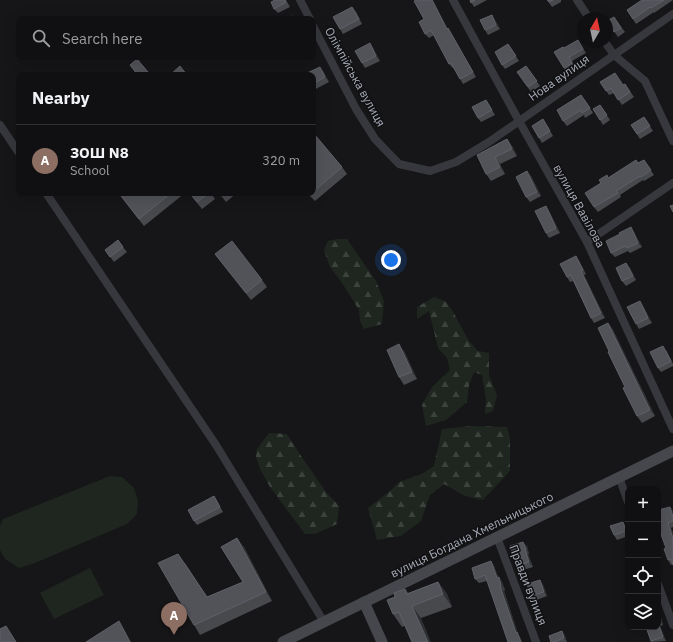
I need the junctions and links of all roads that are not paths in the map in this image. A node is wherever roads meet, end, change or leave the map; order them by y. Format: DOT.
graph roads {
  1 [pos="300,0"];
  2 [pos="453,0"];
  3 [pos="576,0"];
  4 [pos="585,12"];
  5 [pos="673,14"];
  6 [pos="308,16"];
  7 [pos="316,32"];
  8 [pos="609,48"];
  9 [pos="614,55"];
  10 [pos="519,121"];
  11 [pos="0,125"];
  12 [pos="673,141"];
  13 [pos="16,149"];
  14 [pos="673,183"];
  15 [pos="48,196"];
  16 [pos="587,242"];
  17 [pos="673,429"];
  18 [pos="673,451"];
  19 [pos="619,477"];
  20 [pos="625,494"];
  21 [pos="496,537"];
  22 [pos="661,592"];
  23 [pos="364,602"];
  24 [pos="324,622"];
  25 [pos="673,625"];
  26 [pos="282,642"];
  27 [pos="382,642"];
  28 [pos="536,642"];
  1 -- 6 [label="street, Олімпійська вулиця"];
  2 -- 10 [label="street, вулиця Вавілова"];
  3 -- 4 [label="street"];
  5 -- 9 [label="street, Нова вулиця"];
  7 -- 10 [label="street, Олімпійська вулиця"];
  8 -- 9 [label="street"];
  9 -- 10 [label="street, Нова вулиця"];
  9 -- 12 [label="street"];
  10 -- 16 [label="street, вулиця Вавілова"];
  11 -- 13 [label="street"];
  14 -- 16 [label="street"];
  15 -- 24 [label="street"];
  16 -- 17 [label="street, вулиця Вавілова"];
  18 -- 19 [label="street, вулиця Богдана Хмельницького"];
  19 -- 20 [label="street"];
  19 -- 21 [label="street, вулиця Богдана Хмельницького"];
  21 -- 23 [label="street, вулиця Богдана Хмельницького"];
  21 -- 28 [label="street, Правди вулиця"];
  22 -- 25 [label="street"];
  23 -- 24 [label="street, вулиця Богдана Хмельницького"];
  23 -- 27 [label="street"];
  24 -- 26 [label="street, вулиця Богдана Хмельницького"];
}
